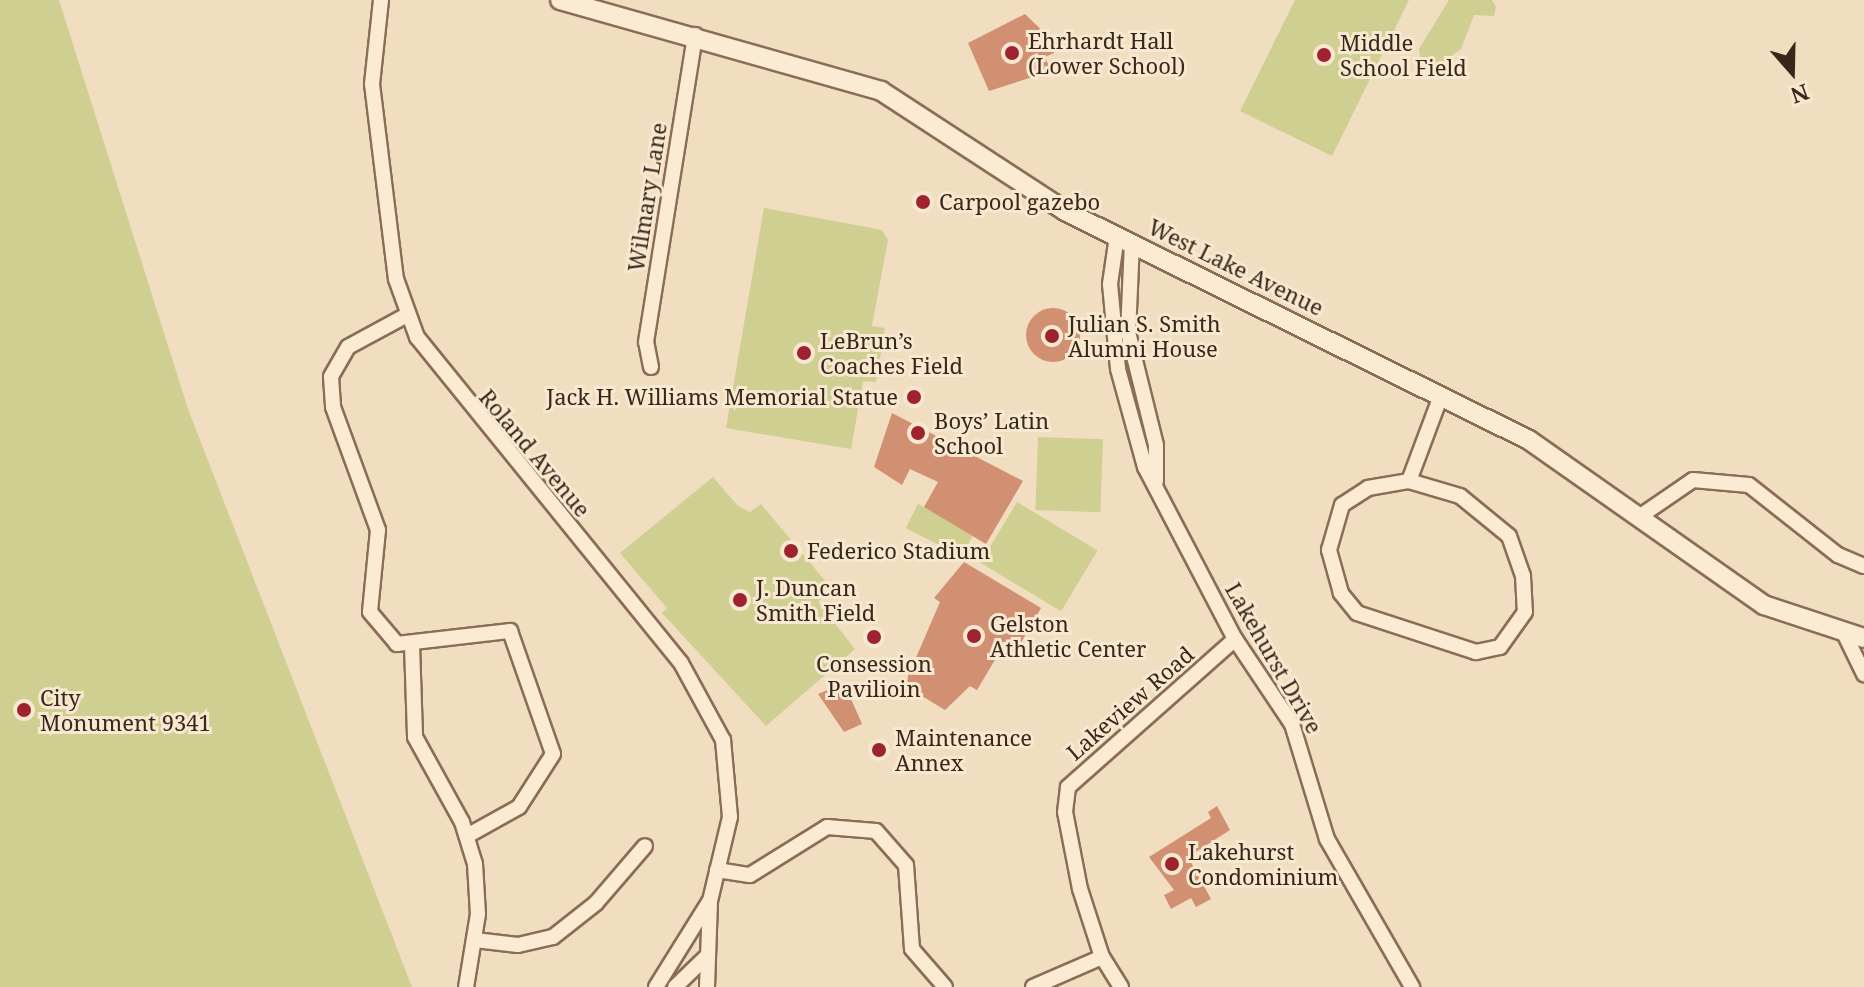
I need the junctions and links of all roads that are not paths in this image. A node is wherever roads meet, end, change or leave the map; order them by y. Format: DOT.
graph roads {
  1 [pos="381,0"];
  2 [pos="560,0"];
  3 [pos="695,35"];
  4 [pos="1125,239"];
  5 [pos="407,315"];
  6 [pos="651,367"];
  7 [pos="1440,398"];
  8 [pos="1409,481"];
  9 [pos="1639,517"];
  10 [pos="1864,566"];
  11 [pos="1844,633"];
  12 [pos="1864,638"];
  13 [pos="1235,639"];
  14 [pos="412,645"];
  15 [pos="1864,674"];
  16 [pos="467,836"];
  17 [pos="645,846"];
  18 [pos="717,870"];
  19 [pos="710,901"];
  20 [pos="475,940"];
  21 [pos="707,956"];
  22 [pos="1102,957"];
  23 [pos="466,987"];
  24 [pos="656,987"];
  25 [pos="675,987"];
  26 [pos="707,987"];
  27 [pos="945,987"];
  28 [pos="1033,987"];
  29 [pos="1121,987"];
  30 [pos="1412,987"];
  1 -- 5 [label="street, Roland Avenue"];
  2 -- 3 [label="street, West Lake Avenue"];
  3 -- 4 [label="street, West Lake Avenue"];
  3 -- 6 [label="street, Wilmary Lane"];
  4 -- 7 [label="street, West Lake Avenue"];
  4 -- 13 [label="street, Lakehurst Drive"];
  5 -- 14 [label="street"];
  5 -- 18 [label="street, Roland Avenue"];
  7 -- 8 [label="street"];
  7 -- 9 [label="street, West Lake Avenue"];
  8 -- 8 [label="street"];
  9 -- 10 [label="street"];
  9 -- 11 [label="street, West Lake Avenue"];
  11 -- 12 [label="street, West Lake Avenue"];
  11 -- 15 [label="street"];
  13 -- 22 [label="street, Lakeview Road"];
  13 -- 30 [label="street, Lakehurst Drive"];
  14 -- 16 [label="street"];
  14 -- 16 [label="street"];
  16 -- 20 [label="street"];
  17 -- 20 [label="street"];
  18 -- 19 [label="street, Roland Avenue"];
  18 -- 27 [label="street"];
  19 -- 21 [label="street"];
  19 -- 24 [label="street"];
  20 -- 23 [label="street"];
  21 -- 25 [label="street"];
  21 -- 26 [label="street"];
  22 -- 28 [label="street"];
  22 -- 29 [label="street, Lakeview Road"];
}
